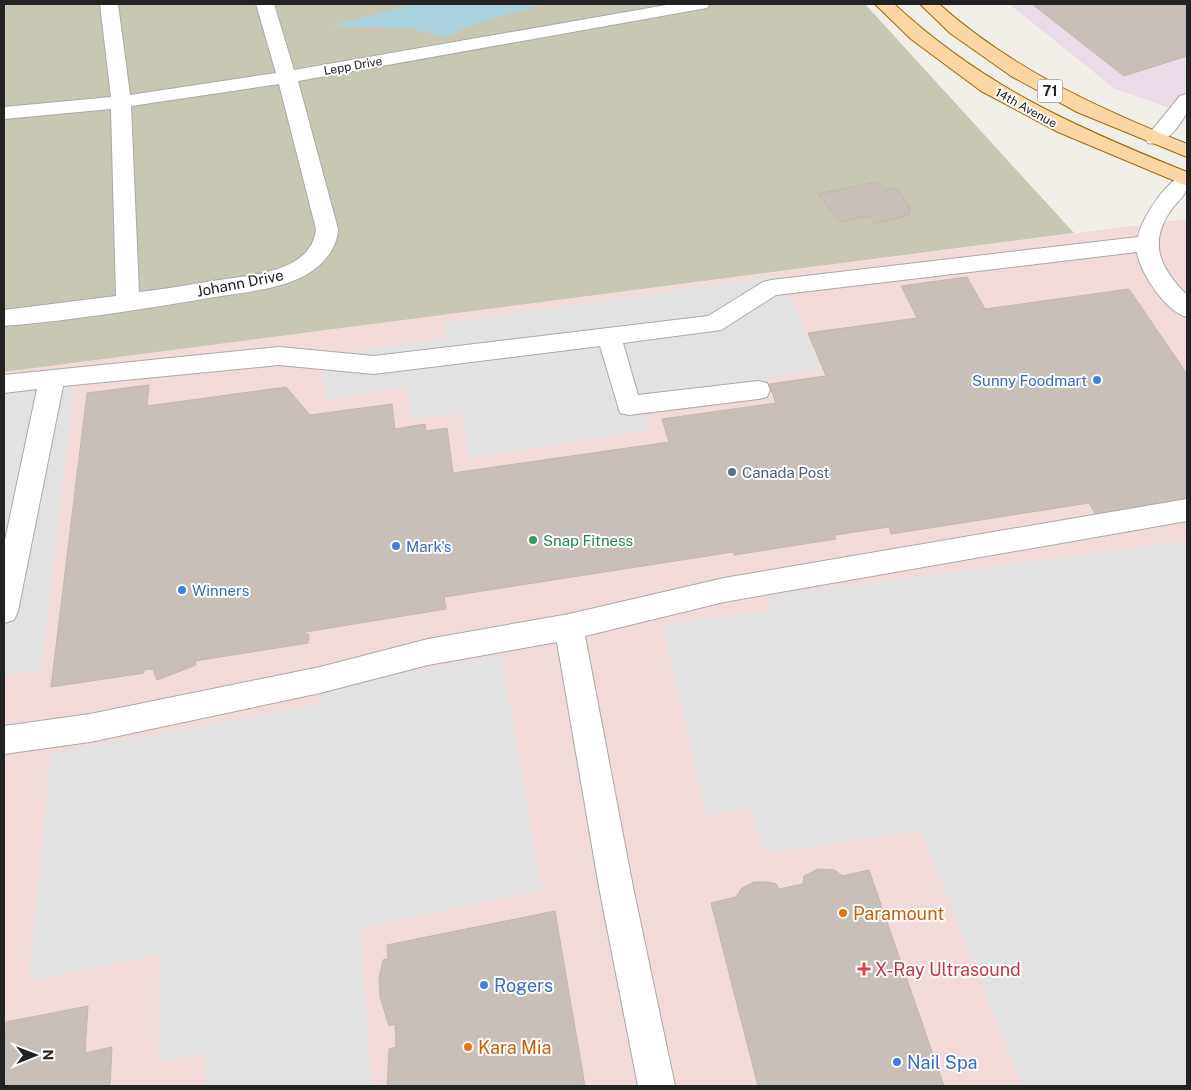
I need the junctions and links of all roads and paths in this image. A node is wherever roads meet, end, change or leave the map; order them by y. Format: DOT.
graph roads {
  1 [pos="109,4"];
  2 [pos="265,4"];
  3 [pos="701,4"];
  4 [pos="884,4"];
  5 [pos="928,4"];
  6 [pos="287,77"];
  7 [pos="1187,100"];
  8 [pos="121,102"];
  9 [pos="4,113"];
  10 [pos="1155,139"];
  11 [pos="1187,151"];
  12 [pos="1187,179"];
  13 [pos="1149,243"];
  14 [pos="128,303"];
  15 [pos="1187,309"];
  16 [pos="4,318"];
  17 [pos="609,337"];
  18 [pos="52,378"];
  19 [pos="4,384"];
  20 [pos="758,390"];
  21 [pos="1187,510"];
  22 [pos="4,611"];
  23 [pos="569,627"];
  24 [pos="4,740"];
  25 [pos="657,1086"];
  1 -- 8 [label="street"];
  2 -- 6 [label="street, Johann Drive"];
  3 -- 6 [label="street, Lepp Drive"];
  4 -- 12 [label="main road, 14th Avenue / 71"];
  5 -- 10 [label="main road, 14th Avenue / 71"];
  6 -- 8 [label="street, Lepp Drive"];
  6 -- 14 [label="street, Johann Drive"];
  7 -- 10 [label="street"];
  8 -- 9 [label="street, Lepp Drive"];
  8 -- 14 [label="street"];
  10 -- 11 [label="main road, 14th Avenue / 71"];
  12 -- 13 [label="street"];
  13 -- 15 [label="street"];
  13 -- 17 [label="street"];
  14 -- 16 [label="street, Johann Drive"];
  17 -- 18 [label="street"];
  17 -- 20 [label="street"];
  18 -- 19 [label="street"];
  18 -- 22 [label="street"];
  21 -- 23 [label="street"];
  23 -- 24 [label="street"];
  23 -- 25 [label="street"];
}
